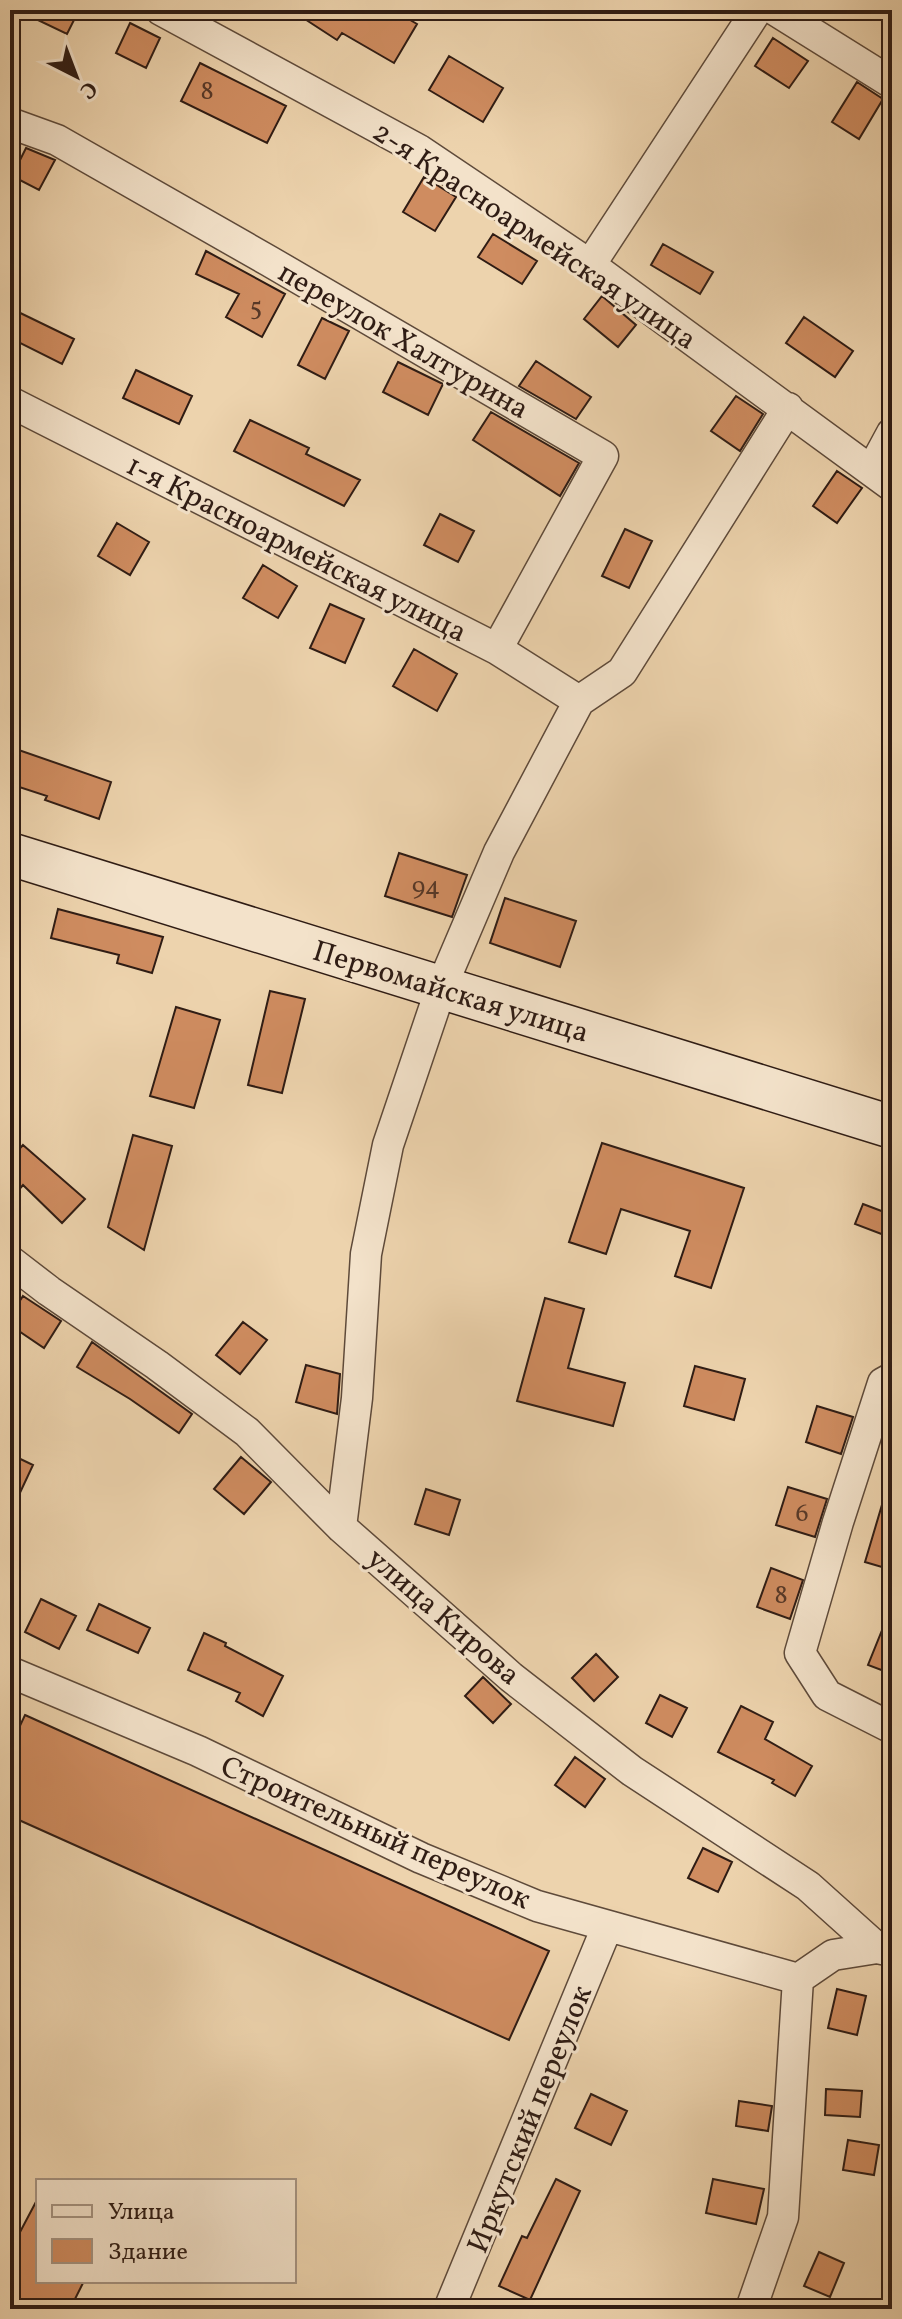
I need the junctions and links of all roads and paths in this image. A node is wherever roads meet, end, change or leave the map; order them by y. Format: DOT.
graph roads {
  1 [pos="161,10"];
  2 [pos="757,10"];
  3 [pos="775,10"];
  4 [pos="892,83"];
  5 [pos="10,123"];
  6 [pos="590,265"];
  7 [pos="10,402"];
  8 [pos="788,408"];
  9 [pos="892,433"];
  10 [pos="882,478"];
  11 [pos="497,649"];
  12 [pos="579,701"];
  13 [pos="10,854"];
  14 [pos="441,988"];
  15 [pos="892,1127"];
  16 [pos="10,1261"];
  17 [pos="892,1378"];
  18 [pos="341,1527"];
  19 [pos="10,1672"];
  20 [pos="892,1728"];
  21 [pos="607,1927"];
  22 [pos="885,1949"];
  23 [pos="798,1979"];
  24 [pos="449,2309"];
  25 [pos="751,2309"];
  1 -- 6 [label="street, 2-я Красноармейская улица"];
  2 -- 6 [label="street"];
  3 -- 4 [label="street"];
  5 -- 11 [label="street, переулок Халтурина"];
  6 -- 8 [label="street, 2-я Красноармейская улица"];
  7 -- 11 [label="street, 1-я Красноармейская улица"];
  8 -- 10 [label="street, 2-я Красноармейская улица"];
  8 -- 12 [label="street"];
  9 -- 10 [label="street"];
  11 -- 12 [label="street, 1-я Красноармейская улица"];
  12 -- 14 [label="street"];
  13 -- 14 [label="main road, Первомайская улица"];
  14 -- 15 [label="main road, Первомайская улица"];
  14 -- 18 [label="street"];
  16 -- 18 [label="street, улица Кирова"];
  17 -- 20 [label="street"];
  18 -- 22 [label="street, улица Кирова"];
  19 -- 21 [label="street, Строительный переулок"];
  21 -- 23 [label="street, Строительный переулок"];
  21 -- 24 [label="street, Иркутский переулок"];
  22 -- 23 [label="street"];
  23 -- 25 [label="street"];
}
